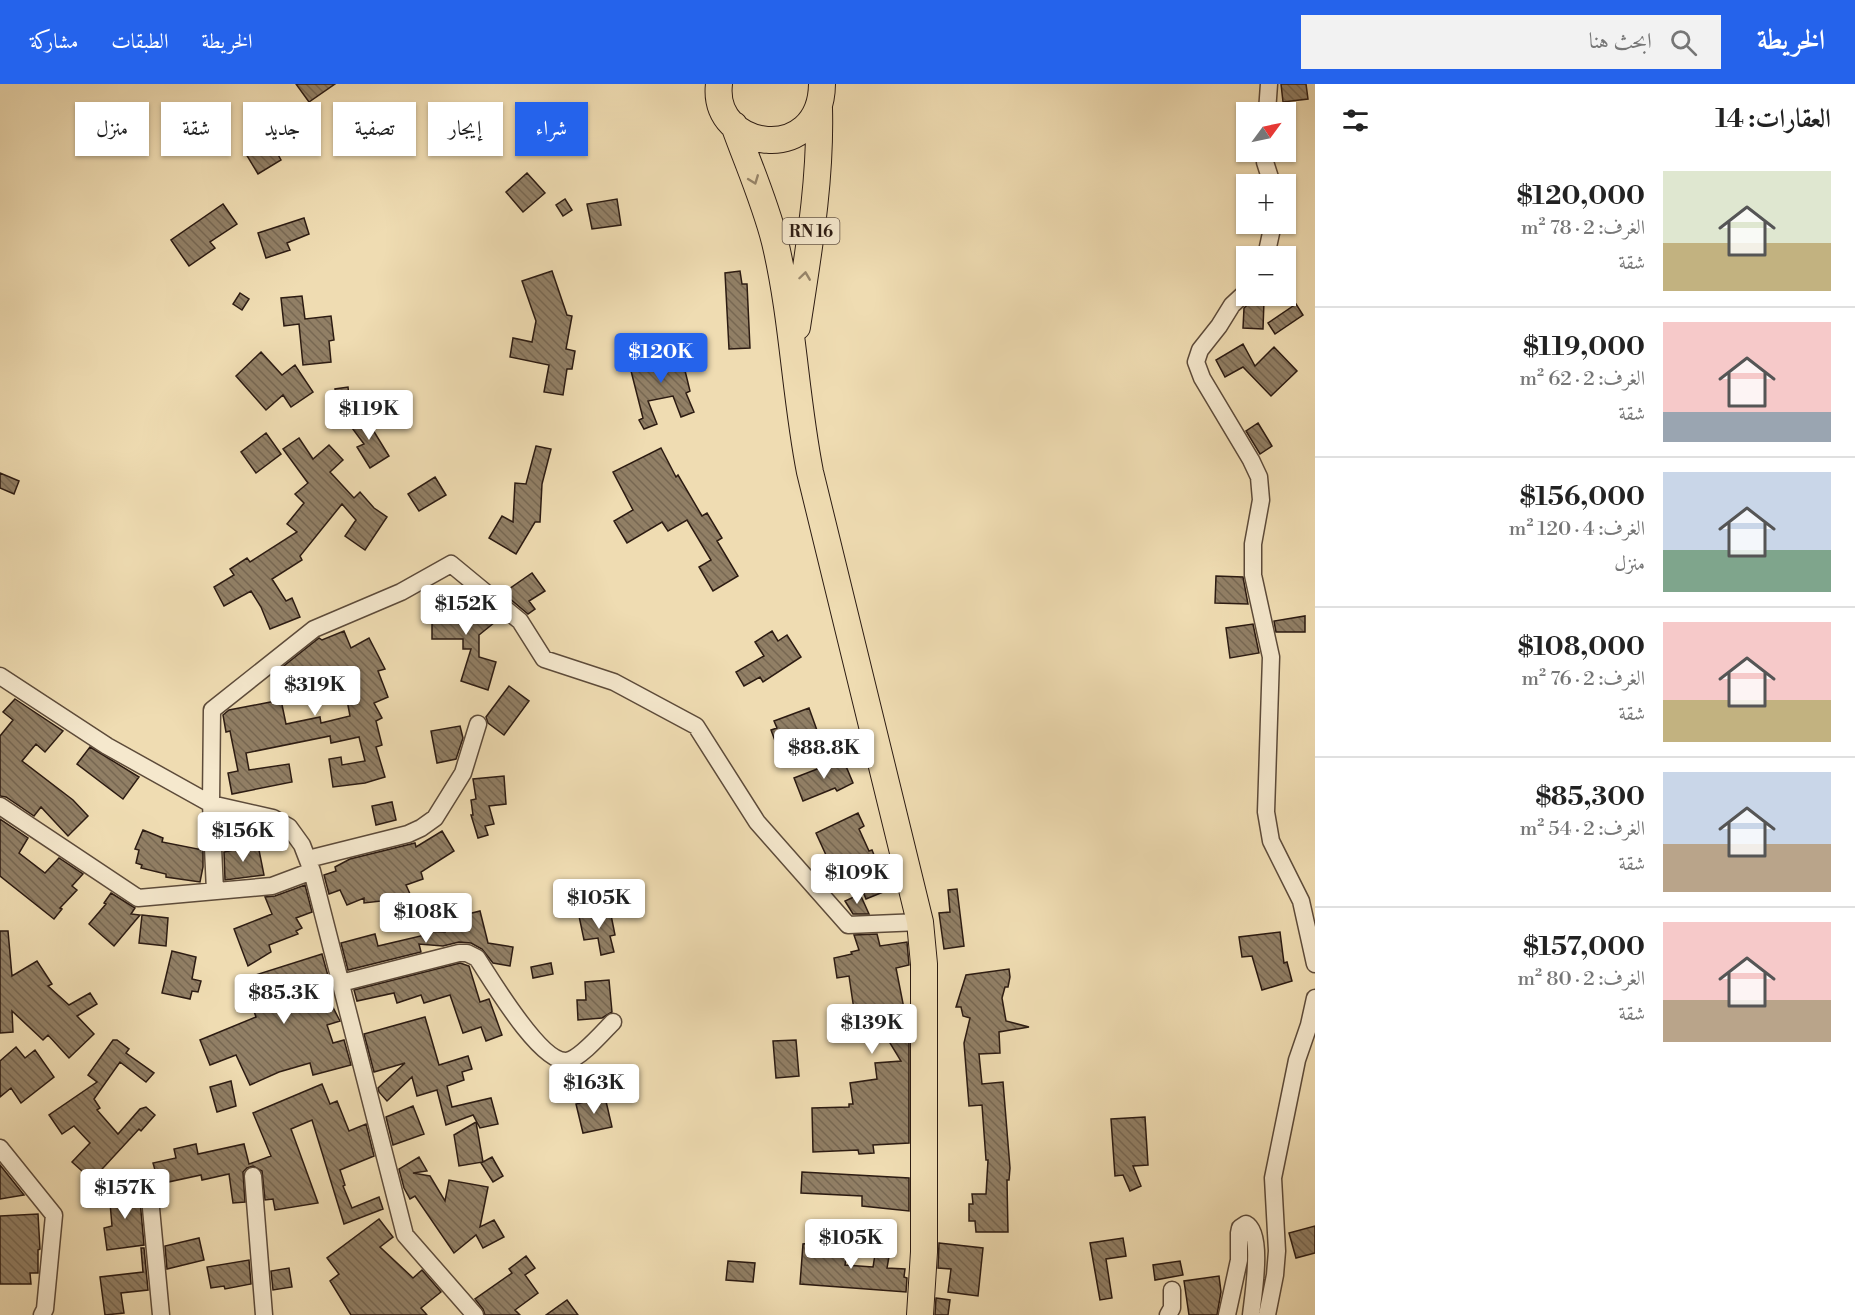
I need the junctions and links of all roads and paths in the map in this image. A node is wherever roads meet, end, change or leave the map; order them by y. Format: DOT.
graph roads {
  1 [pos="698,84"];
  2 [pos="1269,84"];
  3 [pos="821,96"];
  4 [pos="1268,102"];
  5 [pos="725,105"];
  6 [pos="1236,301"];
  7 [pos="794,354"];
  8 [pos="0,676"];
  9 [pos="478,724"];
  10 [pos="211,804"];
  11 [pos="0,806"];
  12 [pos="310,865"];
  13 [pos="215,891"];
  14 [pos="920,922"];
  15 [pos="1315,964"];
  16 [pos="341,983"];
  17 [pos="1315,998"];
  18 [pos="613,1022"];
  19 [pos="0,1148"];
  20 [pos="253,1176"];
  21 [pos="150,1187"];
  22 [pos="1172,1290"];
  23 [pos="42,1315"];
  24 [pos="161,1315"];
  25 [pos="264,1315"];
  26 [pos="475,1315"];
  27 [pos="920,1315"];
  28 [pos="1168,1315"];
  29 [pos="1227,1315"];
  30 [pos="1251,1315"];
  31 [pos="1267,1315"];
  1 -- 5 [label="main road"];
  2 -- 4 [label="street"];
  3 -- 5 [label="main road"];
  7 -- 3 [label="main road, RN 16, one-way"];
  5 -- 7 [label="main road, RN 16, one-way"];
  6 -- 15 [label="street"];
  7 -- 14 [label="main road, RN 16"];
  8 -- 10 [label="street"];
  9 -- 12 [label="street"];
  10 -- 12 [label="street"];
  10 -- 13 [label="street"];
  10 -- 14 [label="street"];
  11 -- 13 [label="street"];
  12 -- 13 [label="street"];
  12 -- 16 [label="street"];
  14 -- 27 [label="main road, RN 16"];
  16 -- 18 [label="street"];
  16 -- 26 [label="street"];
  17 -- 31 [label="street"];
  19 -- 23 [label="street"];
  20 -- 25 [label="street"];
  21 -- 24 [label="street"];
  22 -- 28 [label="street"];
  29 -- 30 [label="street"];
}
